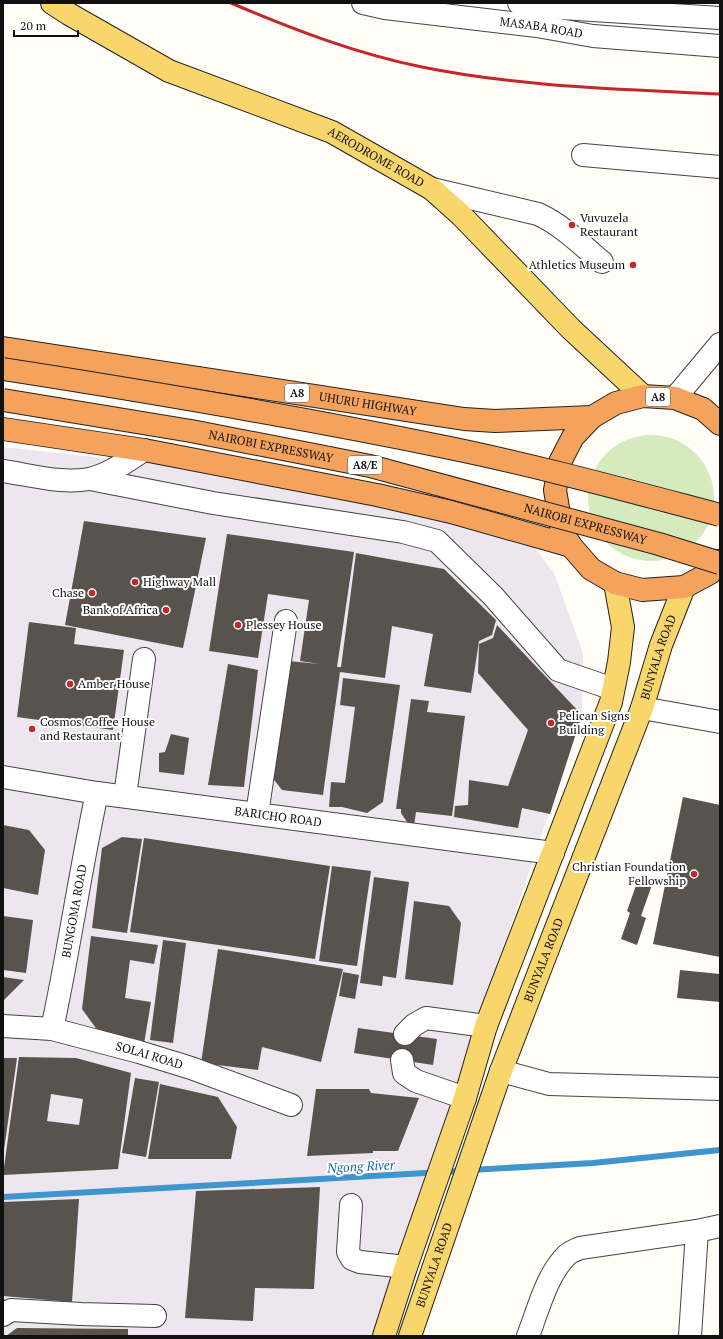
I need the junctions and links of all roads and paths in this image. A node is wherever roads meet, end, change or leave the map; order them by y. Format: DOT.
graph roads {
  1 [pos="52,3"];
  2 [pos="363,3"];
  3 [pos="519,3"];
  4 [pos="574,6"];
  5 [pos="627,8"];
  6 [pos="720,18"];
  7 [pos="629,39"];
  8 [pos="720,46"];
  9 [pos="583,155"];
  10 [pos="720,167"];
  11 [pos="432,189"];
  12 [pos="602,262"];
  13 [pos="720,344"];
  14 [pos="3,348"];
  15 [pos="3,369"];
  16 [pos="643,396"];
  17 [pos="675,398"];
  18 [pos="3,400"];
  19 [pos="592,416"];
  20 [pos="720,424"];
  21 [pos="3,429"];
  22 [pos="144,450"];
  23 [pos="3,471"];
  24 [pos="90,479"];
  25 [pos="720,515"];
  26 [pos="571,546"];
  27 [pos="717,568"];
  28 [pos="615,583"];
  29 [pos="684,588"];
  30 [pos="286,621"];
  31 [pos="144,659"];
  32 [pos="613,689"];
  33 [pos="642,708"];
  34 [pos="720,722"];
  35 [pos="3,777"];
  36 [pos="96,793"];
  37 [pos="125,796"];
  38 [pos="257,814"];
  39 [pos="553,853"];
  40 [pos="3,1026"];
  41 [pos="486,1026"];
  42 [pos="52,1029"];
  43 [pos="405,1034"];
  44 [pos="402,1060"];
  45 [pos="501,1071"];
  46 [pos="720,1089"];
  47 [pos="465,1098"];
  48 [pos="291,1105"];
  49 [pos="351,1205"];
  50 [pos="720,1226"];
  51 [pos="697,1231"];
  52 [pos="406,1267"];
  53 [pos="3,1315"];
  54 [pos="155,1316"];
  55 [pos="384,1336"];
  56 [pos="410,1336"];
  57 [pos="528,1336"];
  58 [pos="690,1336"];
  1 -- 11 [label="main road, AERODROME ROAD"];
  2 -- 7 [label="street, MASABA ROAD"];
  3 -- 4 [label="street, MASABA ROAD"];
  4 -- 5 [label="street, MASABA ROAD"];
  5 -- 6 [label="street, MASABA ROAD"];
  5 -- 7 [label="street"];
  7 -- 8 [label="street, MASABA ROAD"];
  9 -- 10 [label="street"];
  11 -- 12 [label="street"];
  11 -- 16 [label="main road, AERODROME ROAD"];
  13 -- 17 [label="street"];
  14 -- 19 [label="highway, UHURU HIGHWAY / A8"];
  15 -- 25 [label="highway, bridge"];
  16 -- 17 [label="highway, A8"];
  16 -- 19 [label="highway, A8"];
  17 -- 20 [label="highway, A8"];
  18 -- 27 [label="highway, NAIROBI EXPRESSWAY / A8/E, bridge"];
  19 -- 26 [label="highway, A8"];
  21 -- 22 [label="highway"];
  22 -- 24 [label="street"];
  22 -- 26 [label="highway"];
  23 -- 24 [label="street"];
  24 -- 32 [label="street"];
  26 -- 28 [label="highway, A8"];
  27 -- 29 [label="highway"];
  28 -- 29 [label="highway, A8"];
  28 -- 32 [label="main road"];
  29 -- 33 [label="main road, BUNYALA ROAD"];
  30 -- 38 [label="street"];
  31 -- 37 [label="street"];
  32 -- 39 [label="main road"];
  33 -- 34 [label="street"];
  33 -- 45 [label="main road, BUNYALA ROAD"];
  35 -- 36 [label="street, BARICHO ROAD"];
  36 -- 37 [label="street, BARICHO ROAD"];
  36 -- 42 [label="street, BUNGOMA ROAD"];
  37 -- 38 [label="street, BARICHO ROAD"];
  38 -- 39 [label="street, BARICHO ROAD"];
  39 -- 41 [label="main road"];
  40 -- 42 [label="street, SOLAI ROAD"];
  41 -- 43 [label="street"];
  41 -- 47 [label="main road"];
  42 -- 48 [label="street, SOLAI ROAD"];
  44 -- 47 [label="street"];
  45 -- 46 [label="street"];
  45 -- 56 [label="main road, BUNYALA ROAD"];
  47 -- 52 [label="main road"];
  49 -- 52 [label="street"];
  50 -- 51 [label="street"];
  51 -- 57 [label="street"];
  51 -- 58 [label="street"];
  52 -- 55 [label="main road"];
  53 -- 54 [label="street"];
}
